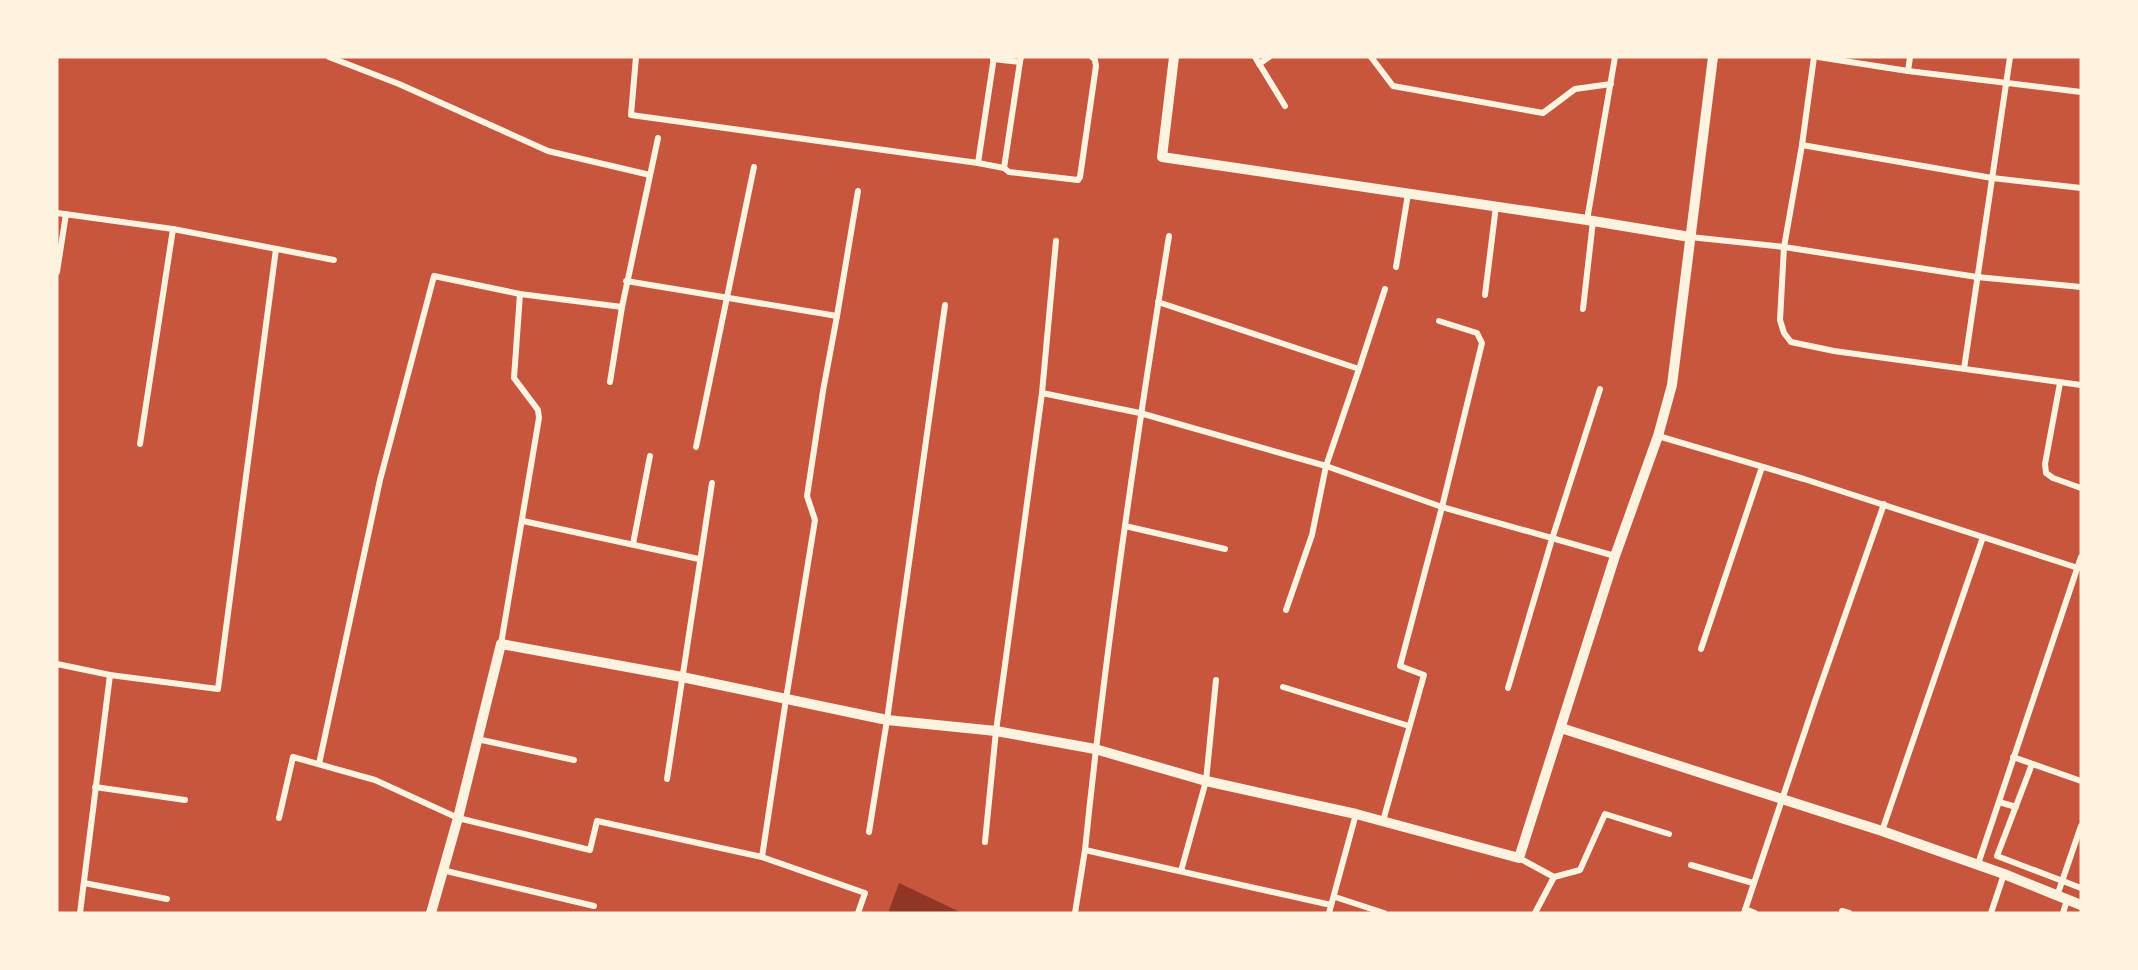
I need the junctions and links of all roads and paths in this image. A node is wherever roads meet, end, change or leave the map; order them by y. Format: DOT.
graph roads {
  1 [pos="329,57"];
  2 [pos="636,57"];
  3 [pos="1092,57"];
  4 [pos="1174,57"];
  5 [pos="1255,57"];
  6 [pos="1269,57"];
  7 [pos="1371,57"];
  8 [pos="1616,57"];
  9 [pos="1713,57"];
  10 [pos="1816,57"];
  11 [pos="1910,57"];
  12 [pos="2010,57"];
  13 [pos="993,58"];
  14 [pos="1020,59"];
  15 [pos="1259,64"];
  16 [pos="1908,71"];
  17 [pos="2006,83"];
  18 [pos="1611,84"];
  19 [pos="2081,92"];
  20 [pos="1285,106"];
  21 [pos="658,138"];
  22 [pos="1802,145"];
  23 [pos="978,163"];
  24 [pos="754,167"];
  25 [pos="1004,168"];
  26 [pos="650,175"];
  27 [pos="1992,178"];
  28 [pos="2081,188"];
  29 [pos="858,191"];
  30 [pos="1408,194"];
  31 [pos="1496,206"];
  32 [pos="57,213"];
  33 [pos="66,214"];
  34 [pos="1590,220"];
  35 [pos="172,229"];
  36 [pos="1169,236"];
  37 [pos="1690,237"];
  38 [pos="1056,242"];
  39 [pos="1784,247"];
  40 [pos="276,249"];
  41 [pos="334,260"];
  42 [pos="1396,267"];
  43 [pos="57,272"];
  44 [pos="1977,276"];
  45 [pos="626,281"];
  46 [pos="2081,287"];
  47 [pos="1384,289"];
  48 [pos="520,294"];
  49 [pos="1485,295"];
  50 [pos="728,297"];
  51 [pos="1158,302"];
  52 [pos="945,305"];
  53 [pos="622,307"];
  54 [pos="1583,309"];
  55 [pos="837,315"];
  56 [pos="1439,321"];
  57 [pos="1359,369"];
  58 [pos="1964,369"];
  59 [pos="610,382"];
  60 [pos="2060,383"];
  61 [pos="2081,385"];
  62 [pos="1600,388"];
  63 [pos="1042,393"];
  64 [pos="1140,413"];
  65 [pos="1658,436"];
  66 [pos="140,444"];
  67 [pos="696,447"];
  68 [pos="650,456"];
  69 [pos="1326,466"];
  70 [pos="1762,467"];
  71 [pos="712,483"];
  72 [pos="2081,488"];
  73 [pos="1884,504"];
  74 [pos="1442,507"];
  75 [pos="523,521"];
  76 [pos="1125,526"];
  77 [pos="1983,537"];
  78 [pos="1552,539"];
  79 [pos="633,544"];
  80 [pos="1225,549"];
  81 [pos="1615,556"];
  82 [pos="2081,557"];
  83 [pos="699,559"];
  84 [pos="2078,568"];
  85 [pos="1286,610"];
  86 [pos="501,644"];
  87 [pos="1701,649"];
  88 [pos="57,664"];
  89 [pos="110,675"];
  90 [pos="682,677"];
  91 [pos="1216,680"];
  92 [pos="1283,687"];
  93 [pos="1508,688"];
  94 [pos="786,699"];
  95 [pos="887,720"];
  96 [pos="1409,726"];
  97 [pos="1561,728"];
  98 [pos="996,731"];
  99 [pos="476,739"];
  100 [pos="1095,749"];
  101 [pos="2013,757"];
  102 [pos="574,760"];
  103 [pos="320,764"];
  104 [pos="2032,764"];
  105 [pos="667,779"];
  106 [pos="1206,780"];
  107 [pos="2081,781"];
  108 [pos="95,787"];
  109 [pos="1782,799"];
  110 [pos="185,800"];
  111 [pos="1999,802"];
  112 [pos="2016,807"];
  113 [pos="1356,814"];
  114 [pos="279,818"];
  115 [pos="458,818"];
  116 [pos="1383,821"];
  117 [pos="2081,826"];
  118 [pos="1882,831"];
  119 [pos="1990,831"];
  120 [pos="869,832"];
  121 [pos="1669,834"];
  122 [pos="2005,836"];
  123 [pos="985,842"];
  124 [pos="1085,850"];
  125 [pos="762,857"];
  126 [pos="1519,858"];
  127 [pos="1978,864"];
  128 [pos="1691,865"];
  129 [pos="442,870"];
  130 [pos="1181,871"];
  131 [pos="2004,874"];
  132 [pos="1554,877"];
  133 [pos="2062,881"];
  134 [pos="84,883"];
  135 [pos="1753,883"];
  136 [pos="2081,888"];
  137 [pos="1335,897"];
  138 [pos="2062,898"];
  139 [pos="167,899"];
  140 [pos="1331,904"];
  141 [pos="2081,905"];
  142 [pos="594,906"];
  143 [pos="1745,911"];
  144 [pos="80,913"];
  145 [pos="431,913"];
  146 [pos="858,913"];
  147 [pos="1075,913"];
  148 [pos="1329,913"];
  149 [pos="1384,913"];
  150 [pos="1535,913"];
  151 [pos="1755,913"];
  152 [pos="1991,913"];
  153 [pos="2063,913"];
  1 -- 26 [label="street"];
  2 -- 23 [label="street"];
  3 -- 25 [label="street"];
  4 -- 30 [label="street"];
  5 -- 15 [label="street"];
  6 -- 15 [label="street"];
  7 -- 18 [label="street"];
  8 -- 18 [label="street"];
  9 -- 37 [label="street"];
  10 -- 16 [label="street"];
  10 -- 22 [label="street"];
  11 -- 16 [label="street"];
  12 -- 17 [label="street"];
  13 -- 14 [label="street"];
  13 -- 23 [label="street"];
  14 -- 25 [label="street"];
  15 -- 20 [label="street"];
  16 -- 17 [label="street"];
  17 -- 19 [label="street"];
  17 -- 27 [label="street"];
  18 -- 34 [label="street"];
  21 -- 26 [label="street"];
  22 -- 27 [label="street"];
  22 -- 39 [label="street"];
  23 -- 25 [label="street"];
  24 -- 50 [label="street"];
  26 -- 45 [label="street"];
  27 -- 28 [label="street"];
  27 -- 44 [label="street"];
  29 -- 55 [label="street"];
  30 -- 31 [label="street"];
  30 -- 42 [label="street"];
  31 -- 34 [label="street"];
  31 -- 49 [label="street"];
  32 -- 33 [label="street"];
  33 -- 35 [label="street"];
  33 -- 43 [label="street"];
  34 -- 37 [label="street"];
  34 -- 54 [label="street"];
  35 -- 40 [label="street"];
  35 -- 66 [label="street"];
  36 -- 51 [label="street"];
  37 -- 39 [label="street"];
  37 -- 65 [label="street"];
  38 -- 63 [label="street"];
  39 -- 44 [label="street"];
  39 -- 58 [label="street"];
  40 -- 41 [label="street"];
  40 -- 89 [label="street"];
  44 -- 46 [label="street"];
  44 -- 58 [label="street"];
  45 -- 50 [label="street"];
  45 -- 53 [label="street"];
  47 -- 57 [label="street"];
  48 -- 53 [label="street"];
  48 -- 75 [label="street"];
  48 -- 103 [label="street"];
  50 -- 55 [label="street"];
  50 -- 67 [label="street"];
  51 -- 57 [label="street"];
  51 -- 64 [label="street"];
  52 -- 95 [label="street"];
  53 -- 59 [label="street"];
  55 -- 94 [label="street"];
  56 -- 74 [label="street"];
  57 -- 69 [label="street"];
  58 -- 60 [label="street"];
  60 -- 61 [label="street"];
  60 -- 72 [label="street"];
  62 -- 78 [label="street"];
  63 -- 64 [label="street"];
  63 -- 98 [label="street"];
  64 -- 69 [label="street"];
  64 -- 76 [label="street"];
  65 -- 70 [label="street"];
  65 -- 81 [label="street"];
  68 -- 79 [label="street"];
  69 -- 74 [label="street"];
  69 -- 85 [label="street"];
  70 -- 73 [label="street"];
  70 -- 87 [label="street"];
  71 -- 83 [label="street"];
  73 -- 77 [label="street"];
  73 -- 109 [label="street"];
  74 -- 78 [label="street"];
  74 -- 96 [label="street"];
  75 -- 79 [label="street"];
  75 -- 86 [label="street"];
  76 -- 80 [label="street"];
  76 -- 100 [label="street"];
  77 -- 84 [label="street"];
  77 -- 118 [label="street"];
  78 -- 81 [label="street"];
  78 -- 93 [label="street"];
  79 -- 83 [label="street"];
  81 -- 97 [label="street"];
  82 -- 84 [label="street"];
  83 -- 90 [label="street"];
  84 -- 101 [label="street"];
  86 -- 90 [label="street"];
  86 -- 99 [label="street"];
  88 -- 89 [label="street"];
  89 -- 108 [label="street"];
  90 -- 94 [label="street"];
  90 -- 105 [label="street"];
  91 -- 106 [label="street"];
  92 -- 96 [label="street"];
  94 -- 95 [label="street"];
  94 -- 125 [label="street"];
  95 -- 98 [label="street"];
  95 -- 120 [label="street"];
  96 -- 116 [label="street"];
  97 -- 109 [label="street"];
  97 -- 126 [label="street"];
  98 -- 100 [label="street"];
  98 -- 123 [label="street"];
  99 -- 102 [label="street"];
  99 -- 115 [label="street"];
  100 -- 106 [label="street"];
  100 -- 124 [label="street"];
  101 -- 104 [label="street"];
  101 -- 111 [label="street"];
  103 -- 114 [label="street"];
  103 -- 115 [label="street"];
  104 -- 107 [label="street"];
  104 -- 112 [label="street"];
  106 -- 113 [label="street"];
  106 -- 130 [label="street"];
  108 -- 110 [label="street"];
  108 -- 134 [label="street"];
  109 -- 118 [label="street"];
  109 -- 135 [label="street"];
  111 -- 112 [label="street"];
  111 -- 119 [label="street"];
  112 -- 122 [label="street"];
  113 -- 116 [label="street"];
  113 -- 137 [label="street"];
  115 -- 125 [label="street"];
  115 -- 129 [label="street"];
  116 -- 126 [label="street"];
  117 -- 133 [label="street"];
  118 -- 127 [label="street"];
  119 -- 122 [label="street"];
  119 -- 127 [label="street"];
  121 -- 132 [label="street"];
  122 -- 133 [label="street"];
  124 -- 130 [label="street"];
  124 -- 147 [label="street"];
  125 -- 146 [label="street"];
  126 -- 132 [label="street"];
  127 -- 131 [label="street"];
  128 -- 135 [label="street"];
  129 -- 142 [label="street"];
  129 -- 145 [label="street"];
  130 -- 140 [label="street"];
  131 -- 138 [label="street"];
  131 -- 152 [label="street"];
  132 -- 150 [label="street"];
  133 -- 136 [label="street"];
  133 -- 138 [label="street"];
  134 -- 139 [label="street"];
  134 -- 144 [label="street"];
  135 -- 143 [label="street"];
  137 -- 140 [label="street"];
  137 -- 149 [label="street"];
  138 -- 141 [label="street"];
  138 -- 153 [label="street"];
  140 -- 148 [label="street"];
  143 -- 151 [label="street"];
}
